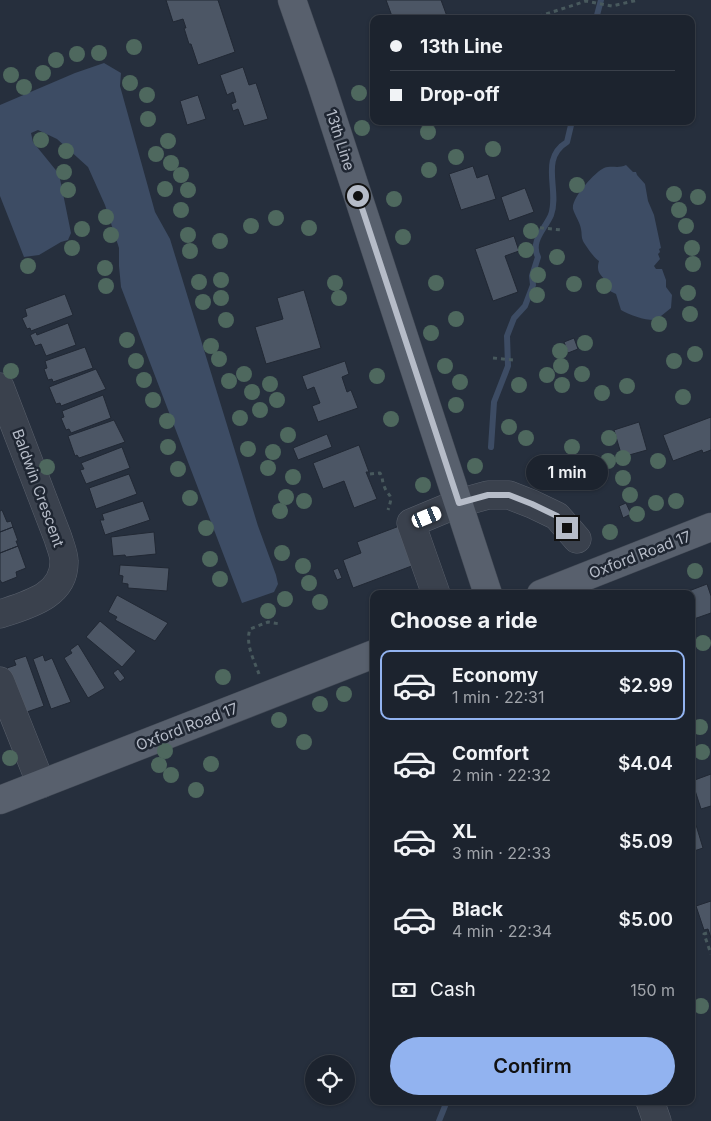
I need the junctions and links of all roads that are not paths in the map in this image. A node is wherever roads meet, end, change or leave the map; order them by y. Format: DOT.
graph roads {
  1 [pos="292,0"];
  2 [pos="0,387"];
  3 [pos="459,503"];
  4 [pos="711,527"];
  5 [pos="577,539"];
  6 [pos="435,590"];
  7 [pos="487,590"];
  8 [pos="551,590"];
  9 [pos="0,614"];
  10 [pos="370,656"];
  11 [pos="0,681"];
  12 [pos="41,784"];
  13 [pos="0,800"];
  14 [pos="651,1105"];
  15 [pos="657,1121"];
  1 -- 3 [label="main road, 13th Line"];
  2 -- 9 [label="street, Baldwin Crescent"];
  3 -- 5 [label="street"];
  3 -- 6 [label="street"];
  3 -- 7 [label="main road, 13th Line"];
  4 -- 8 [label="main road, Oxford Road 17"];
  10 -- 12 [label="main road, Oxford Road 17"];
  11 -- 12 [label="street"];
  12 -- 13 [label="main road, Oxford Road 17"];
  14 -- 15 [label="street"];
}
